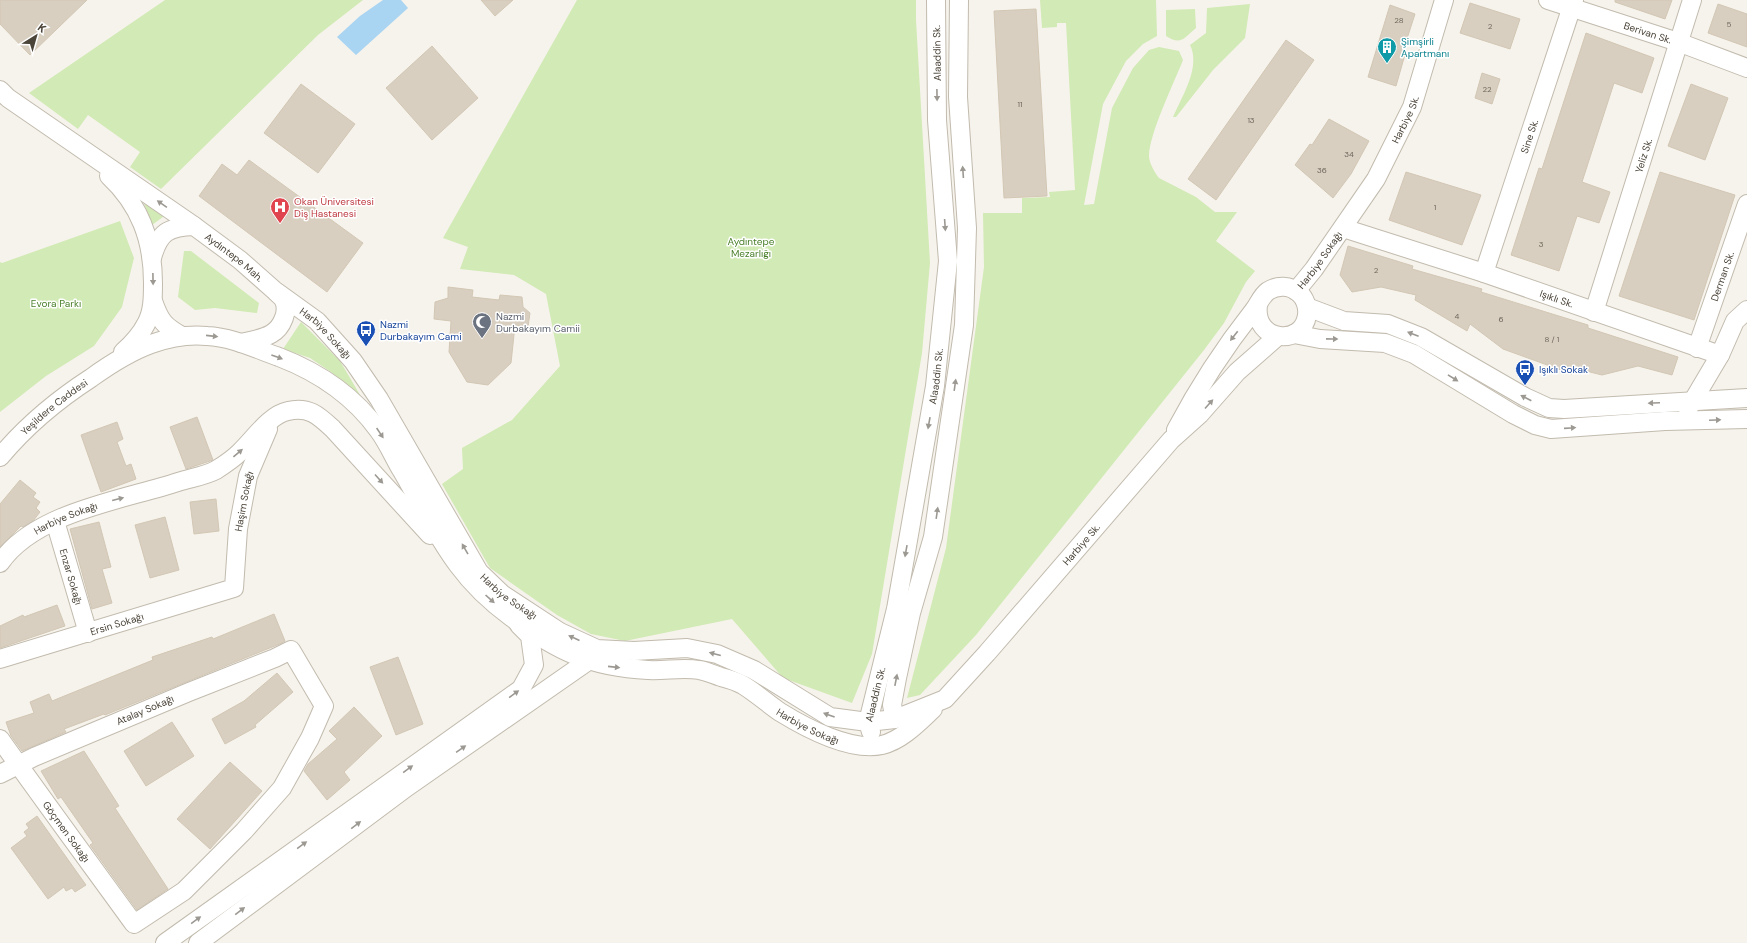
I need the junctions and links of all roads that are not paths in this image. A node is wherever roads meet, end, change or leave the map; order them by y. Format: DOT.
graph roads {
  1 [pos="936,0"];
  2 [pos="959,0"];
  3 [pos="1444,0"];
  4 [pos="1548,0"];
  5 [pos="1692,0"];
  6 [pos="1573,4"];
  7 [pos="1678,42"];
  8 [pos="1747,68"];
  9 [pos="0,90"];
  10 [pos="75,144"];
  11 [pos="1747,204"];
  12 [pos="194,226"];
  13 [pos="1342,228"];
  14 [pos="152,258"];
  15 [pos="1484,274"];
  16 [pos="274,290"];
  17 [pos="1296,291"];
  18 [pos="153,301"];
  19 [pos="1258,305"];
  20 [pos="1307,307"];
  21 [pos="1747,310"];
  22 [pos="1594,312"];
  23 [pos="1286,335"];
  24 [pos="182,336"];
  25 [pos="241,343"];
  26 [pos="1698,348"];
  27 [pos="1720,355"];
  28 [pos="112,363"];
  29 [pos="1747,398"];
  30 [pos="1692,401"];
  31 [pos="1747,419"];
  32 [pos="272,420"];
  33 [pos="1683,421"];
  34 [pos="1171,440"];
  35 [pos="0,457"];
  36 [pos="55,521"];
  37 [pos="0,563"];
  38 [pos="458,566"];
  39 [pos="234,588"];
  40 [pos="511,617"];
  41 [pos="88,633"];
  42 [pos="0,659"];
  43 [pos="588,661"];
  44 [pos="945,699"];
  45 [pos="895,719"];
  46 [pos="868,722"];
  47 [pos="0,739"];
  48 [pos="876,745"];
  49 [pos="18,764"];
  50 [pos="0,774"];
  51 [pos="134,924"];
  52 [pos="165,943"];
  53 [pos="198,943"];
  1 -- 46 [label="street, Alaaddin Sk., one-way"];
  45 -- 2 [label="street, Alaaddin Sk., one-way"];
  3 -- 13 [label="street, Harbiye Sk."];
  4 -- 6 [label="street, Berivan Sk."];
  5 -- 7 [label="street, Yeliz Sk."];
  6 -- 7 [label="street, Berivan Sk."];
  6 -- 15 [label="street, Sine Sk."];
  7 -- 8 [label="street, Berivan Sk."];
  7 -- 22 [label="street, Yeliz Sk."];
  9 -- 10 [label="street"];
  12 -- 10 [label="street, Aydıntepe Mah., one-way"];
  10 -- 14 [label="street"];
  11 -- 26 [label="street, Derman Sk."];
  12 -- 14 [label="street"];
  12 -- 16 [label="street, Aydıntepe Mah."];
  13 -- 15 [label="street, Işıklı Sk."];
  13 -- 17 [label="street, Harbiye Sokağı"];
  14 -- 18 [label="street, one-way"];
  15 -- 22 [label="street, Işıklı Sk."];
  16 -- 25 [label="street"];
  46 -- 16 [label="street, Harbiye Sokağı, one-way"];
  17 -- 19 [label="street"];
  17 -- 20 [label="street"];
  18 -- 24 [label="street"];
  18 -- 28 [label="street"];
  19 -- 23 [label="street"];
  19 -- 34 [label="street, one-way"];
  20 -- 23 [label="street"];
  30 -- 20 [label="street, one-way"];
  21 -- 27 [label="street"];
  22 -- 26 [label="street, Işıklı Sk."];
  23 -- 33 [label="street, one-way"];
  34 -- 23 [label="street, Harbiye Sk., one-way"];
  24 -- 25 [label="street, one-way"];
  24 -- 28 [label="street"];
  25 -- 38 [label="street, Harbiye Sokağı, one-way"];
  26 -- 27 [label="street, Işıklı Sk."];
  27 -- 30 [label="street"];
  28 -- 35 [label="street, Yeşildere Caddesi"];
  29 -- 30 [label="street"];
  30 -- 33 [label="street"];
  33 -- 31 [label="street, one-way"];
  36 -- 32 [label="street, Harbiye Sokağı, one-way"];
  32 -- 38 [label="street, Harbiye Sokağı, one-way"];
  32 -- 39 [label="street, Haşim Sokağı"];
  34 -- 44 [label="street, Harbiye Sk."];
  36 -- 37 [label="street, Harbiye Sokağı"];
  36 -- 41 [label="street, Enzar Sokağı"];
  38 -- 40 [label="street, Harbiye Sokağı, one-way"];
  39 -- 41 [label="street, Ersin Sokağı"];
  40 -- 43 [label="street, Harbiye Sokağı"];
  52 -- 40 [label="street, one-way"];
  41 -- 42 [label="street, Ersin Sokağı"];
  43 -- 48 [label="street, Harbiye Sokağı, one-way"];
  53 -- 43 [label="street, one-way"];
  44 -- 45 [label="street, Harbiye Sk."];
  44 -- 48 [label="street, Harbiye Sokağı"];
  45 -- 46 [label="street, Harbiye Sk."];
  46 -- 48 [label="street, Alaaddin Sk."];
  47 -- 49 [label="street, Göçmen Sokağı"];
  49 -- 50 [label="street, Atalay Sokağı"];
  49 -- 51 [label="street, Göçmen Sokağı"];
  49 -- 51 [label="street, Atalay Sokağı"];
}
